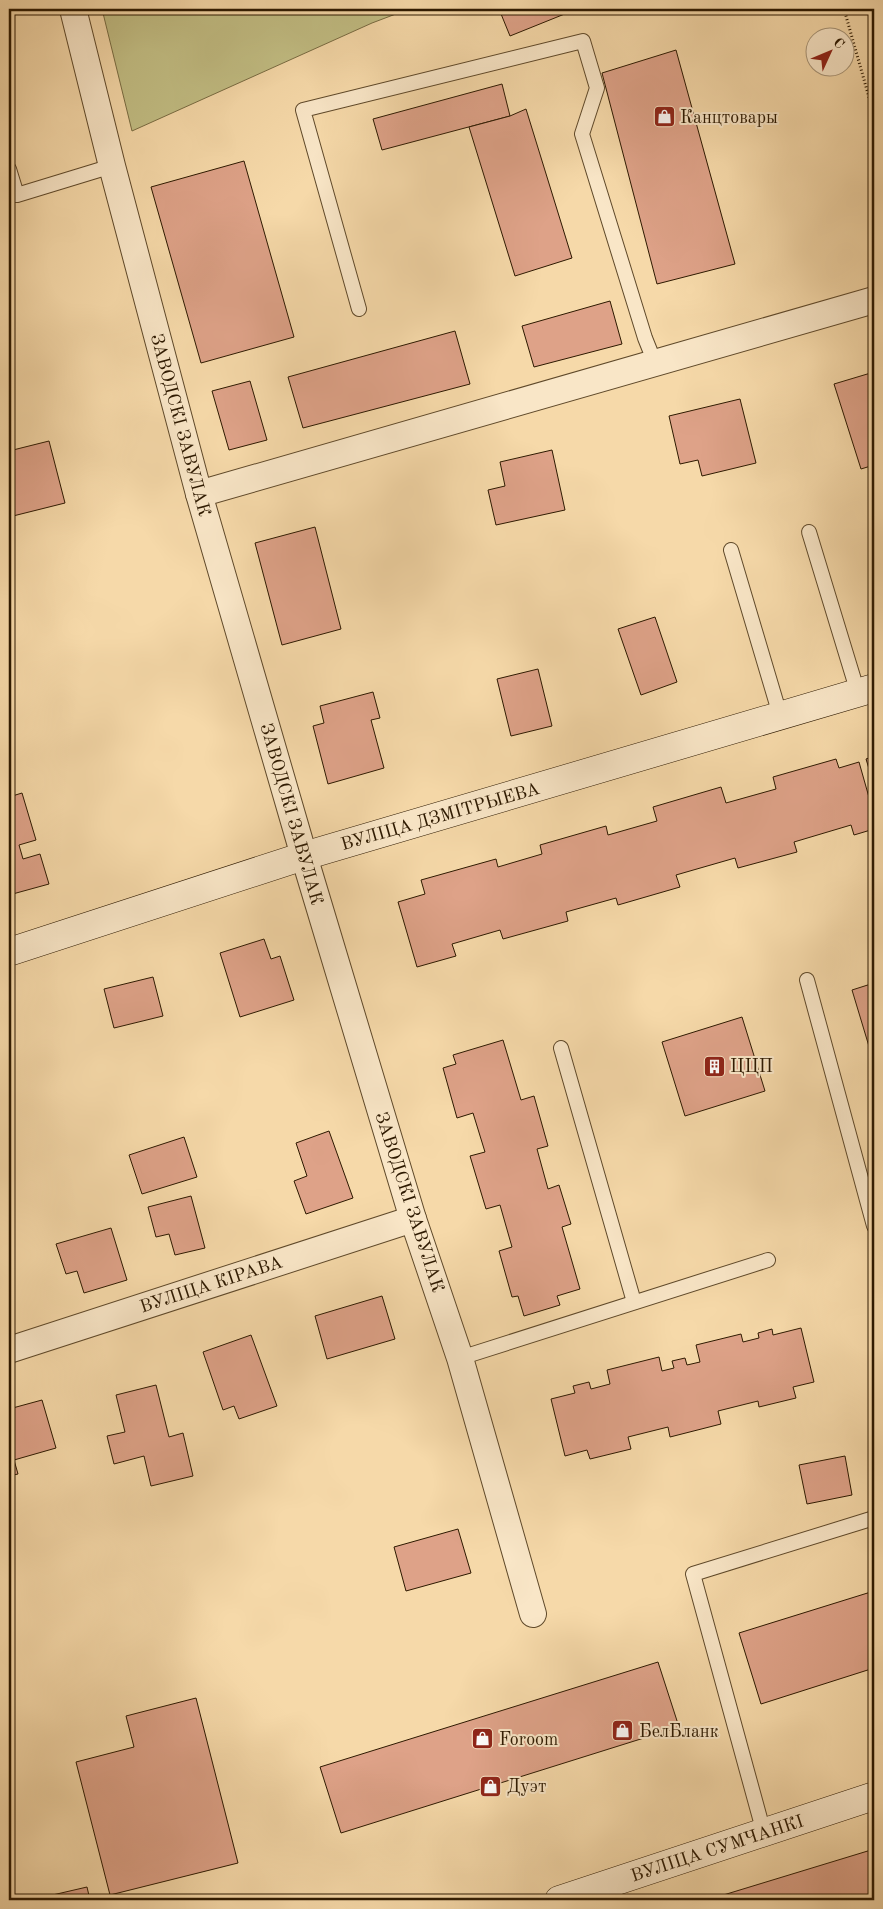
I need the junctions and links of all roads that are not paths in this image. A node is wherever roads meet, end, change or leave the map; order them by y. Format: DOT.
graph roads {
  1 [pos="73,9"];
  2 [pos="112,166"];
  3 [pos="9,169"];
  4 [pos="874,300"];
  5 [pos="359,309"];
  6 [pos="655,364"];
  7 [pos="199,494"];
  8 [pos="809,532"];
  9 [pos="730,550"];
  10 [pos="866,690"];
  11 [pos="780,716"];
  12 [pos="304,856"];
  13 [pos="9,952"];
  14 [pos="807,980"];
  15 [pos="561,1048"];
  16 [pos="413,1219"];
  17 [pos="874,1226"];
  18 [pos="768,1260"];
  19 [pos="634,1302"];
  20 [pos="9,1350"];
  21 [pos="460,1358"];
  22 [pos="874,1518"];
  23 [pos="533,1614"];
  24 [pos="874,1796"];
  25 [pos="764,1833"];
  26 [pos="559,1900"];
  1 -- 2 [label="street, ЗАВОДСКІ ЗАВУЛАК"];
  2 -- 3 [label="lane"];
  2 -- 7 [label="street, ЗАВОДСКІ ЗАВУЛАК"];
  4 -- 6 [label="street"];
  5 -- 6 [label="lane"];
  6 -- 7 [label="street"];
  7 -- 12 [label="street, ЗАВОДСКІ ЗАВУЛАК"];
  8 -- 10 [label="lane"];
  9 -- 11 [label="lane"];
  10 -- 11 [label="street, ВУЛІЦА ДЗМІТРЫЕВА"];
  11 -- 12 [label="street, ВУЛІЦА ДЗМІТРЫЕВА"];
  12 -- 13 [label="street, ВУЛІЦА ДЗМІТРЫЕВА"];
  12 -- 16 [label="street, ЗАВОДСКІ ЗАВУЛАК"];
  14 -- 17 [label="lane"];
  15 -- 19 [label="lane"];
  16 -- 20 [label="street, ВУЛІЦА КІРАВА"];
  16 -- 21 [label="street, ЗАВОДСКІ ЗАВУЛАК"];
  18 -- 19 [label="lane"];
  19 -- 21 [label="lane"];
  21 -- 23 [label="street, ЗАВОДСКІ ЗАВУЛАК"];
  22 -- 25 [label="lane"];
  24 -- 25 [label="street, ВУЛІЦА СУМЧАНКІ"];
  25 -- 26 [label="street, ВУЛІЦА СУМЧАНКІ"];
}
